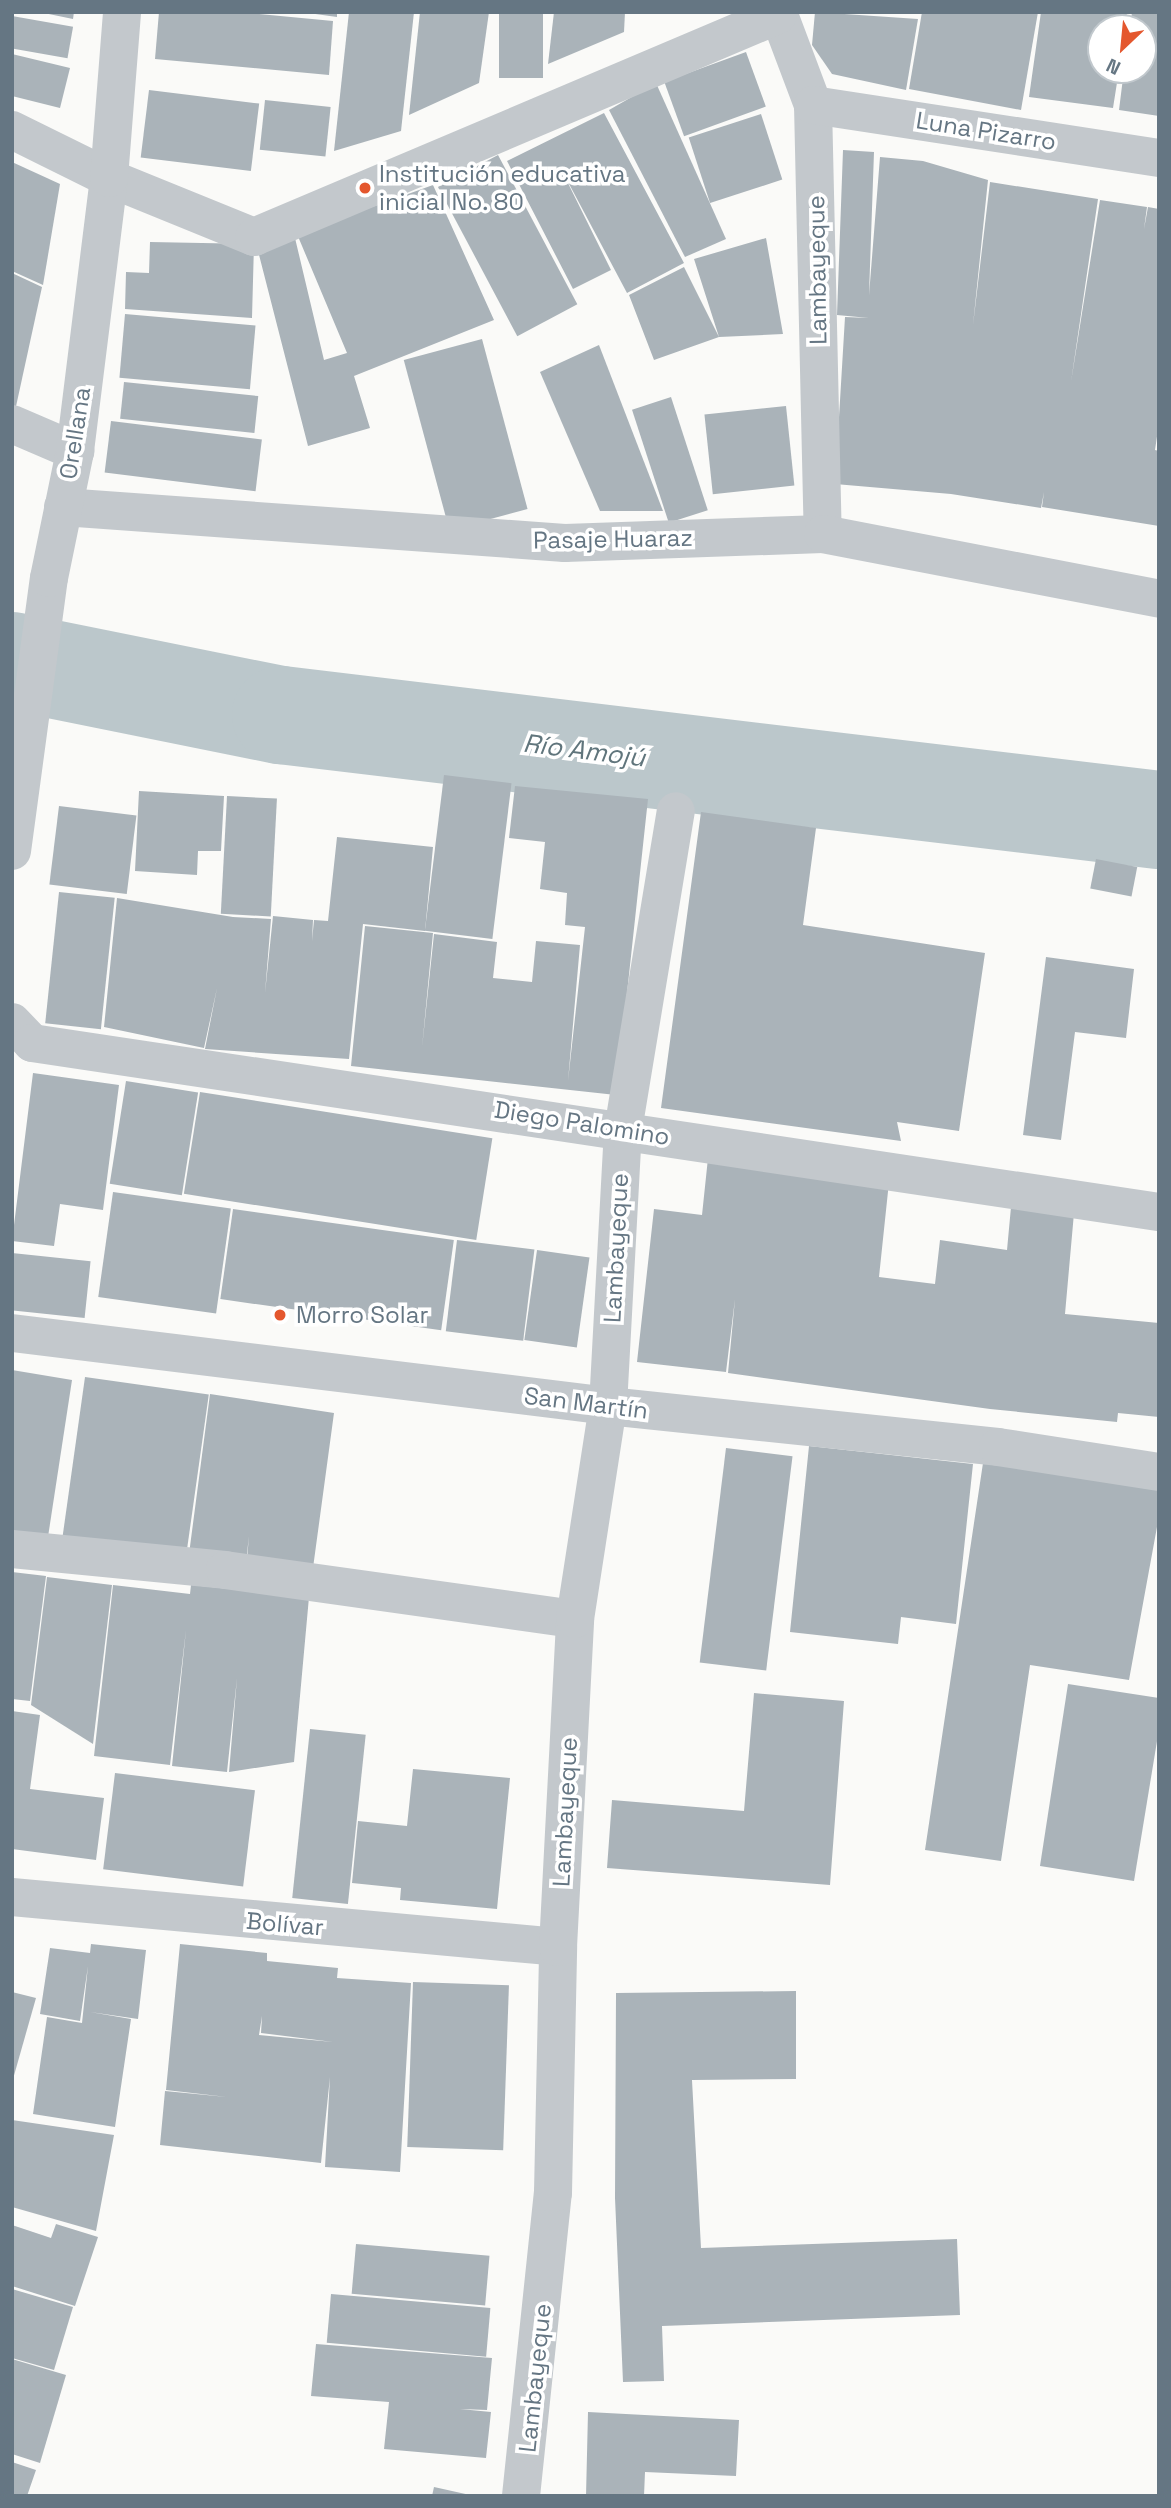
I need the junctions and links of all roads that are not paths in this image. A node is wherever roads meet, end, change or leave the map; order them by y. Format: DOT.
graph roads {
  1 [pos="122,12"];
  2 [pos="778,14"];
  3 [pos="813,105"];
  4 [pos="12,130"];
  5 [pos="1159,158"];
  6 [pos="110,178"];
  7 [pos="12,424"];
  8 [pos="75,451"];
  9 [pos="63,507"];
  10 [pos="823,534"];
  11 [pos="1159,599"];
  12 [pos="677,811"];
  13 [pos="15,836"];
  14 [pos="12,1022"];
  15 [pos="623,1130"];
  16 [pos="1159,1212"];
  17 [pos="12,1333"];
  18 [pos="608,1406"];
  19 [pos="1159,1472"];
  20 [pos="12,1549"];
  21 [pos="575,1619"];
  22 [pos="12,1897"];
  23 [pos="558,1948"];
  24 [pos="521,2496"];
  1 -- 6 [label="street, Orellana"];
  2 -- 3 [label="street, Lambayeque"];
  2 -- 6 [label="street"];
  3 -- 5 [label="street, Luna Pizarro"];
  3 -- 10 [label="street, Lambayeque"];
  4 -- 6 [label="street"];
  6 -- 8 [label="street, Orellana"];
  7 -- 8 [label="street"];
  8 -- 9 [label="street, Orellana"];
  9 -- 10 [label="street, Pasaje Huaraz"];
  9 -- 13 [label="street, Orellana"];
  10 -- 11 [label="street, Pasaje Huaraz"];
  12 -- 15 [label="street, Lambayeque"];
  14 -- 15 [label="street, Diego Palomino"];
  15 -- 16 [label="street, Diego Palomino"];
  15 -- 18 [label="street, Lambayeque"];
  17 -- 18 [label="street, San Martín"];
  18 -- 19 [label="street, San Martín"];
  18 -- 21 [label="street, Lambayeque"];
  20 -- 21 [label="street"];
  21 -- 23 [label="street, Lambayeque"];
  22 -- 23 [label="street, Bolívar"];
  23 -- 24 [label="street, Lambayeque"];
}
